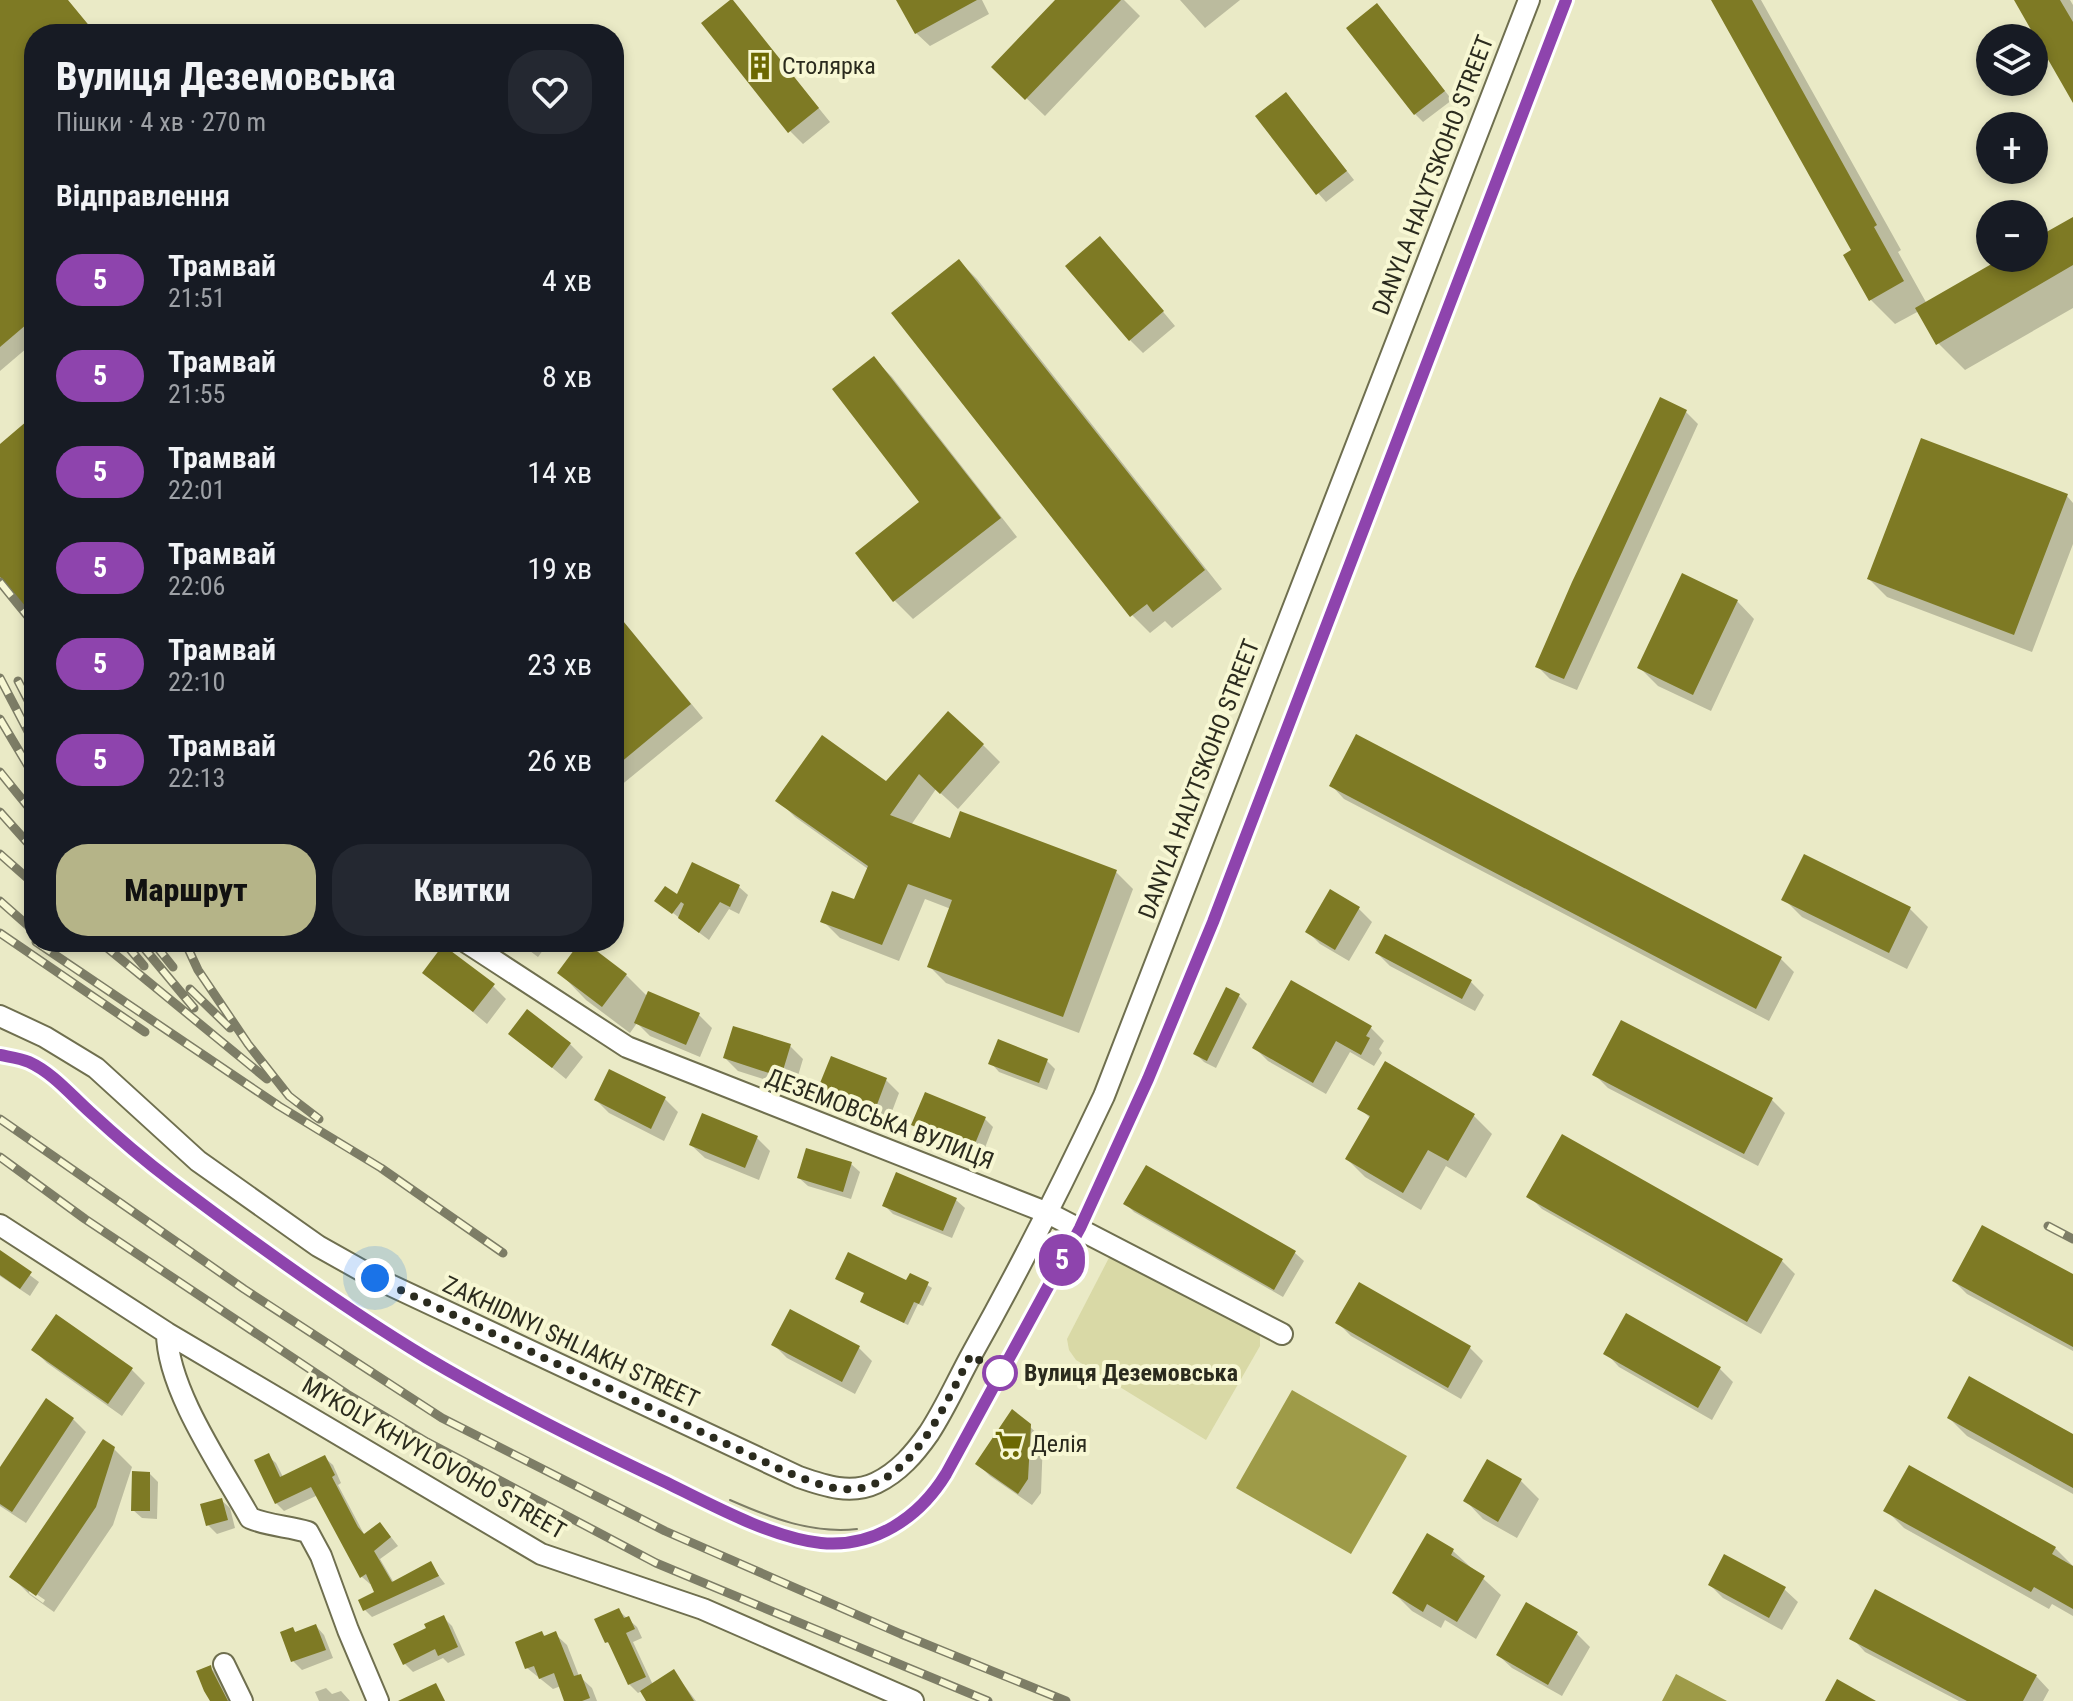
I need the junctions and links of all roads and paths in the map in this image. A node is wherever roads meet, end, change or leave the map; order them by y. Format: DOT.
graph roads {
  1 [pos="1529,0"];
  2 [pos="481,952"];
  3 [pos="0,1016"];
  4 [pos="1048,1213"];
  5 [pos="0,1225"];
  6 [pos="167,1333"];
  7 [pos="1282,1334"];
  8 [pos="815,1482"];
  9 [pos="224,1664"];
  10 [pos="242,1701"];
  11 [pos="378,1701"];
  12 [pos="913,1701"];
  1 -- 4 [label="street, DANYLA HALYTSKOHO STREET"];
  2 -- 4 [label="street, ДЕЗЕМОВСЬКА ВУЛИЦЯ"];
  3 -- 8 [label="street, ZAKHIDNYI SHLIAKH STREET"];
  4 -- 7 [label="street, ДЕЗЕМОВСЬКА ВУЛИЦЯ"];
  4 -- 8 [label="street, DANYLA HALYTSKOHO STREET"];
  5 -- 6 [label="street, MYKOLY KHVYLOVOHO STREET"];
  6 -- 11 [label="street"];
  6 -- 12 [label="street, MYKOLY KHVYLOVOHO STREET"];
  9 -- 10 [label="street"];
}
